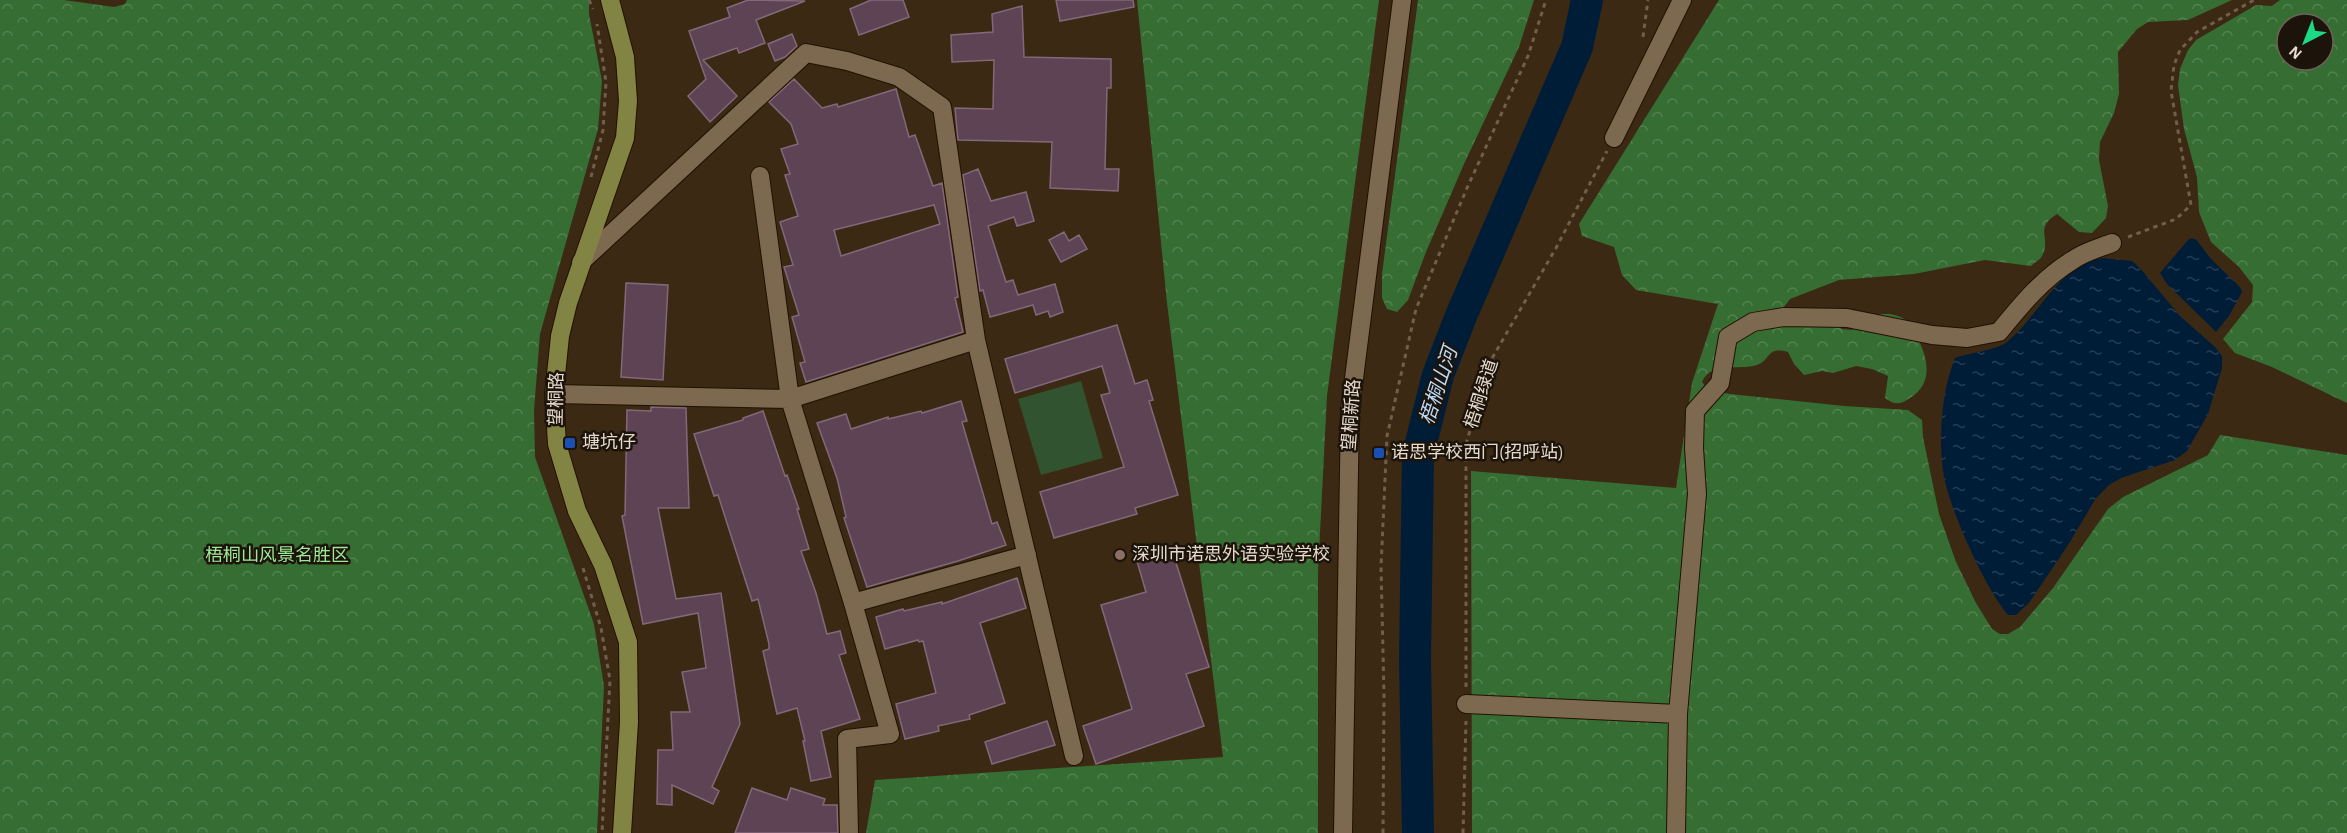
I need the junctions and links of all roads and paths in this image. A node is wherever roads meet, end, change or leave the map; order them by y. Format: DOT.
graph roads {
  1 [pos="589,0"];
  2 [pos="610,0"];
  3 [pos="1402,0"];
  4 [pos="1546,0"];
  5 [pos="1682,0"];
  6 [pos="2254,0"];
  7 [pos="1614,138"];
  8 [pos="760,176"];
  9 [pos="590,181"];
  10 [pos="2112,243"];
  11 [pos="581,262"];
  12 [pos="976,340"];
  13 [pos="554,394"];
  14 [pos="790,399"];
  15 [pos="1026,555"];
  16 [pos="579,559"];
  17 [pos="853,603"];
  18 [pos="1466,705"];
  19 [pos="1678,714"];
  20 [pos="1074,756"];
  21 [pos="602,833"];
  22 [pos="622,833"];
  23 [pos="849,833"];
  24 [pos="1343,833"];
  25 [pos="1383,833"];
  26 [pos="1463,833"];
  27 [pos="1676,833"];
  1 -- 9 [label="path"];
  2 -- 11 [label="main road, 望桐路"];
  3 -- 24 [label="street, 望桐新路"];
  4 -- 25 [label="path"];
  5 -- 7 [label="street"];
  6 -- 10 [label="path"];
  7 -- 18 [label="path, 梧桐绿道"];
  8 -- 14 [label="street"];
  10 -- 19 [label="street"];
  11 -- 12 [label="street"];
  11 -- 13 [label="main road, 望桐路"];
  12 -- 14 [label="street"];
  12 -- 15 [label="street"];
  13 -- 14 [label="street"];
  13 -- 22 [label="main road, 望桐路"];
  14 -- 17 [label="street"];
  15 -- 17 [label="street"];
  15 -- 20 [label="street"];
  16 -- 21 [label="path"];
  17 -- 23 [label="street"];
  18 -- 19 [label="street"];
  18 -- 26 [label="path, 梧桐绿道"];
  19 -- 27 [label="street"];
}
